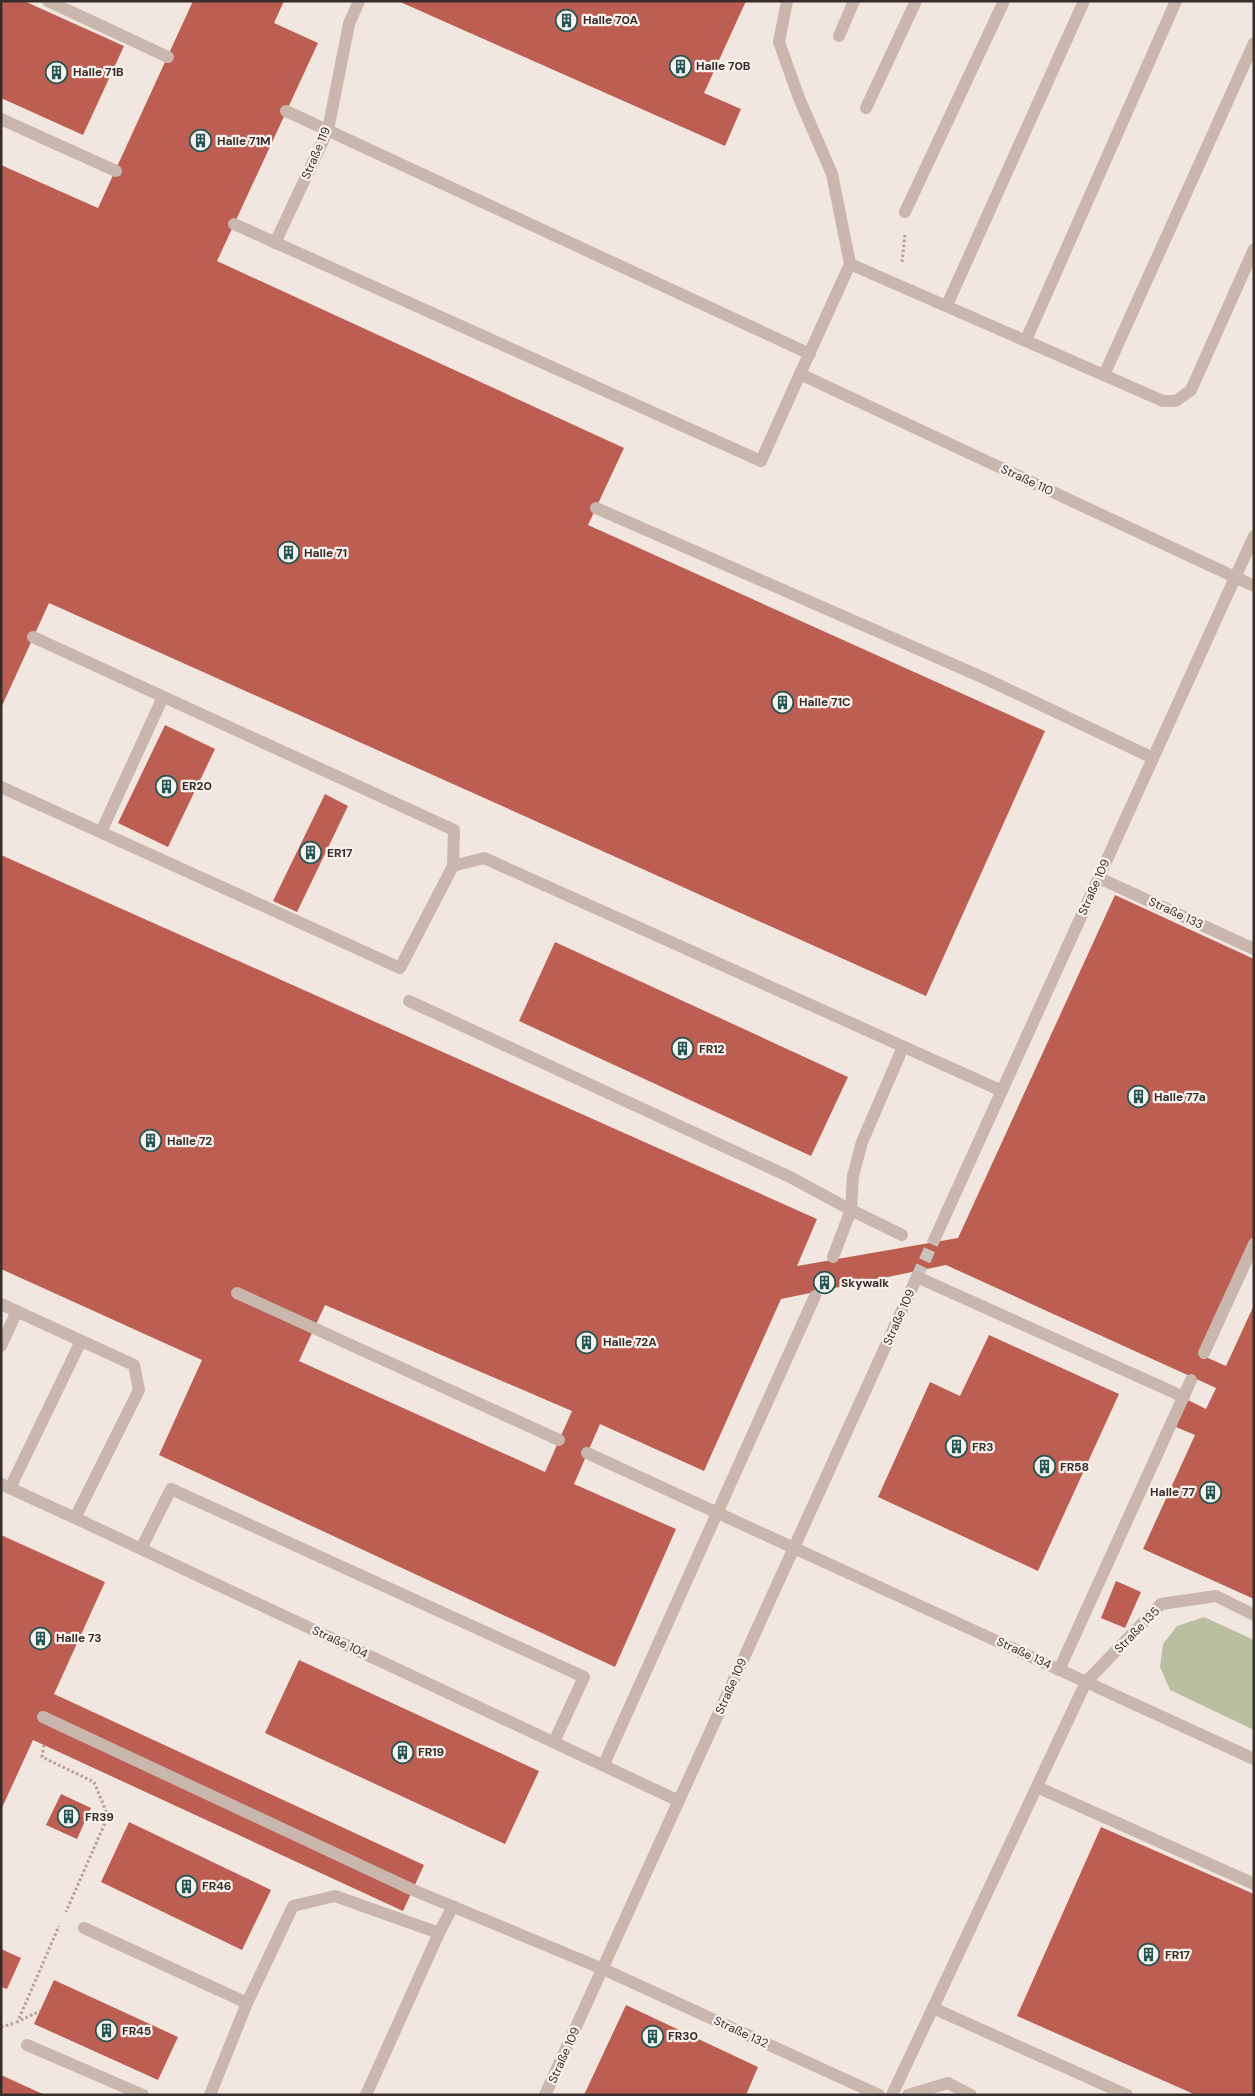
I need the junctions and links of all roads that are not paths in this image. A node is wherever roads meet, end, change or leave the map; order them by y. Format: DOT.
graph roads {
  1 [pos="48,1"];
  2 [pos="359,1"];
  3 [pos="787,1"];
  4 [pos="854,1"];
  5 [pos="916,1"];
  6 [pos="1004,1"];
  7 [pos="1084,1"];
  8 [pos="1176,1"];
  9 [pos="839,36"];
  10 [pos="1254,43"];
  11 [pos="168,57"];
  12 [pos="866,108"];
  13 [pos="286,111"];
  14 [pos="1,118"];
  15 [pos="328,130"];
  16 [pos="116,171"];
  17 [pos="905,212"];
  18 [pos="234,224"];
  19 [pos="275,243"];
  20 [pos="1254,249"];
  21 [pos="850,264"];
  22 [pos="947,305"];
  23 [pos="1026,340"];
  24 [pos="810,354"];
  25 [pos="800,374"];
  26 [pos="1104,375"];
  27 [pos="596,508"];
  28 [pos="1254,536"];
  29 [pos="1235,577"];
  30 [pos="1254,586"];
  31 [pos="33,637"];
  32 [pos="163,697"];
  33 [pos="1153,758"];
  34 [pos="1,787"];
  35 [pos="101,832"];
  36 [pos="452,866"];
  37 [pos="1099,878"];
  38 [pos="1254,949"];
  39 [pos="409,1001"];
  40 [pos="904,1047"];
  41 [pos="1002,1091"];
  42 [pos="851,1210"];
  43 [pos="902,1235"];
  44 [pos="935,1238"];
  45 [pos="1254,1244"];
  46 [pos="833,1257"];
  47 [pos="237,1293"];
  48 [pos="815,1296"];
  49 [pos="1,1304"];
  50 [pos="17,1311"];
  51 [pos="81,1341"];
  52 [pos="1,1346"];
  53 [pos="1204,1353"];
  54 [pos="1191,1380"];
  55 [pos="1184,1397"];
  56 [pos="559,1440"];
  57 [pos="587,1453"];
  58 [pos="6,1486"];
  59 [pos="718,1513"];
  60 [pos="75,1518"];
  61 [pos="794,1548"];
  62 [pos="141,1549"];
  63 [pos="1254,1615"];
  64 [pos="1059,1670"];
  65 [pos="1086,1682"];
  66 [pos="43,1717"];
  67 [pos="554,1742"];
  68 [pos="1254,1759"];
  69 [pos="604,1764"];
  70 [pos="1037,1787"];
  71 [pos="679,1801"];
  72 [pos="1254,1884"];
  73 [pos="453,1906"];
  74 [pos="84,1928"];
  75 [pos="438,1933"];
  76 [pos="603,1969"];
  77 [pos="248,2003"];
  78 [pos="933,2008"];
  79 [pos="27,2045"];
  80 [pos="143,2095"];
  81 [pos="210,2095"];
  82 [pos="366,2095"];
  83 [pos="545,2095"];
  84 [pos="879,2095"];
  85 [pos="892,2095"];
  86 [pos="908,2095"];
  87 [pos="971,2095"];
  88 [pos="1126,2095"];
  1 -- 11 [label="street"];
  2 -- 15 [label="street, Straße 119"];
  3 -- 21 [label="street"];
  4 -- 9 [label="street"];
  5 -- 12 [label="street"];
  6 -- 17 [label="street"];
  7 -- 22 [label="street"];
  8 -- 23 [label="street"];
  10 -- 26 [label="street"];
  13 -- 15 [label="street"];
  14 -- 16 [label="street"];
  15 -- 19 [label="street, Straße 119"];
  15 -- 24 [label="street"];
  18 -- 19 [label="street"];
  19 -- 25 [label="street"];
  20 -- 26 [label="street"];
  21 -- 22 [label="street"];
  21 -- 24 [label="street"];
  22 -- 23 [label="street"];
  23 -- 26 [label="street"];
  24 -- 25 [label="street"];
  25 -- 29 [label="street, Straße 110"];
  27 -- 33 [label="street"];
  28 -- 29 [label="street, Straße 109"];
  29 -- 30 [label="street, Straße 110"];
  29 -- 33 [label="street, Straße 109"];
  31 -- 32 [label="street"];
  32 -- 35 [label="street"];
  32 -- 36 [label="street"];
  33 -- 37 [label="street, Straße 109"];
  34 -- 35 [label="street"];
  35 -- 36 [label="street"];
  36 -- 40 [label="street"];
  37 -- 38 [label="street, Straße 133"];
  37 -- 41 [label="street, Straße 109"];
  39 -- 42 [label="street"];
  40 -- 41 [label="street"];
  40 -- 42 [label="street"];
  41 -- 44 [label="street, Straße 109"];
  42 -- 43 [label="street"];
  42 -- 46 [label="street"];
  45 -- 53 [label="street"];
  47 -- 56 [label="street"];
  48 -- 59 [label="street"];
  49 -- 50 [label="street"];
  50 -- 51 [label="street"];
  50 -- 52 [label="street"];
  51 -- 58 [label="street"];
  51 -- 60 [label="street"];
  54 -- 55 [label="street"];
  55 -- 61 [label="street, Straße 109"];
  55 -- 64 [label="street"];
  57 -- 59 [label="street, Straße 134"];
  58 -- 60 [label="street, Straße 104"];
  59 -- 61 [label="street, Straße 134"];
  59 -- 69 [label="street"];
  60 -- 62 [label="street, Straße 104"];
  61 -- 64 [label="street, Straße 134"];
  61 -- 71 [label="street, Straße 109"];
  62 -- 67 [label="street, Straße 104"];
  62 -- 67 [label="street"];
  63 -- 65 [label="street, Straße 135"];
  64 -- 65 [label="street, Straße 134"];
  65 -- 68 [label="street, Straße 134"];
  65 -- 70 [label="street, Straße 135"];
  66 -- 73 [label="street, Straße 132"];
  67 -- 69 [label="street, Straße 104"];
  69 -- 71 [label="street, Straße 104"];
  70 -- 72 [label="street"];
  70 -- 78 [label="street, Straße 135"];
  71 -- 76 [label="street, Straße 109"];
  73 -- 75 [label="street"];
  73 -- 76 [label="street, Straße 132"];
  74 -- 77 [label="street"];
  75 -- 77 [label="street"];
  75 -- 82 [label="street"];
  76 -- 83 [label="street, Straße 109"];
  76 -- 84 [label="street, Straße 132"];
  77 -- 81 [label="street"];
  78 -- 85 [label="street, Straße 135"];
  78 -- 88 [label="street"];
  79 -- 80 [label="street"];
  86 -- 87 [label="street"];
}
